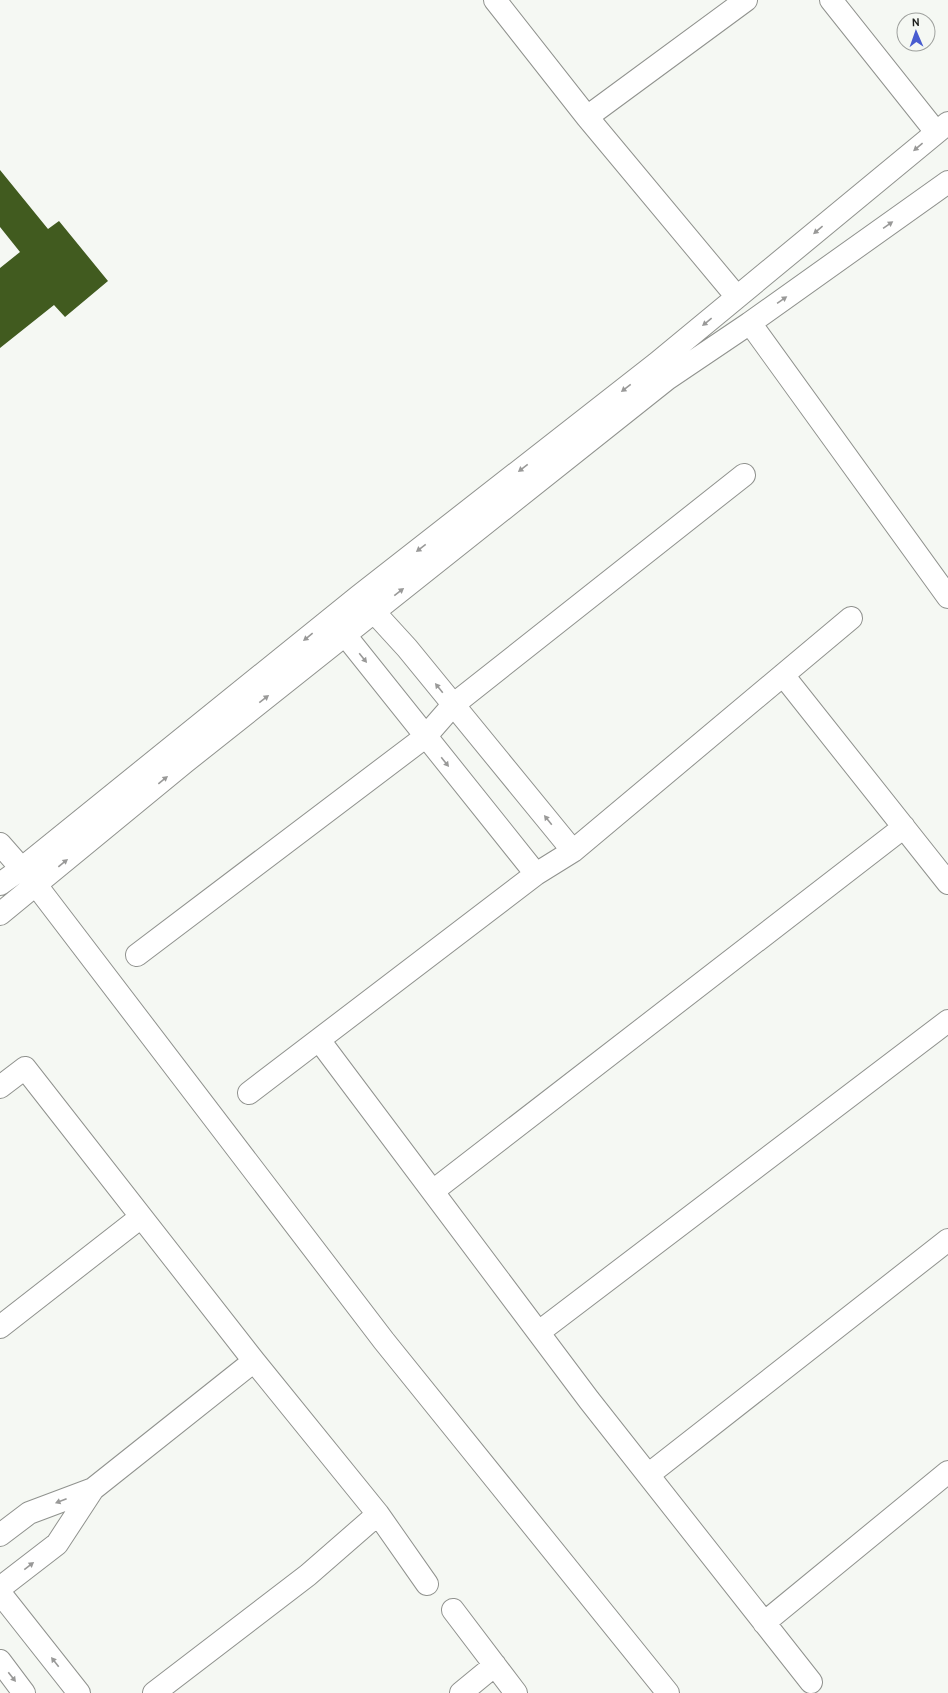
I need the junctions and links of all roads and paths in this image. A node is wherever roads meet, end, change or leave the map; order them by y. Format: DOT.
graph roads {
  1 [pos="495,0"];
  2 [pos="746,0"];
  3 [pos="831,0"];
  4 [pos="587,117"];
  5 [pos="942,127"];
  6 [pos="948,182"];
  7 [pos="737,297"];
  8 [pos="750,323"];
  9 [pos="662,371"];
  10 [pos="744,475"];
  11 [pos="359,596"];
  12 [pos="948,597"];
  13 [pos="374,612"];
  14 [pos="332,618"];
  15 [pos="850,618"];
  16 [pos="345,635"];
  17 [pos="783,675"];
  18 [pos="453,705"];
  19 [pos="425,737"];
  20 [pos="904,827"];
  21 [pos="0,844"];
  22 [pos="573,850"];
  23 [pos="21,869"];
  24 [pos="536,874"];
  25 [pos="948,883"];
  26 [pos="0,884"];
  27 [pos="36,885"];
  28 [pos="0,914"];
  29 [pos="137,955"];
  30 [pos="948,1021"];
  31 [pos="319,1040"];
  32 [pos="0,1087"];
  33 [pos="249,1093"];
  34 [pos="433,1191"];
  35 [pos="141,1217"];
  36 [pos="948,1240"];
  37 [pos="0,1327"];
  38 [pos="539,1332"];
  39 [pos="254,1361"];
  40 [pos="948,1472"];
  41 [pos="648,1475"];
  42 [pos="93,1489"];
  43 [pos="378,1514"];
  44 [pos="0,1535"];
  45 [pos="427,1584"];
  46 [pos="0,1588"];
  47 [pos="0,1593"];
  48 [pos="453,1610"];
  49 [pos="764,1623"];
  50 [pos="0,1661"];
  51 [pos="495,1665"];
  52 [pos="811,1682"];
  53 [pos="24,1693"];
  54 [pos="79,1693"];
  55 [pos="154,1693"];
  56 [pos="461,1693"];
  57 [pos="516,1693"];
  58 [pos="668,1693"];
  1 -- 4 [label="street"];
  2 -- 4 [label="street"];
  3 -- 5 [label="street"];
  4 -- 7 [label="street"];
  5 -- 7 [label="street, one-way"];
  8 -- 6 [label="street, one-way"];
  7 -- 9 [label="street, one-way"];
  8 -- 9 [label="street"];
  8 -- 12 [label="street"];
  9 -- 11 [label="street, one-way"];
  13 -- 9 [label="street, one-way"];
  10 -- 18 [label="street"];
  11 -- 13 [label="street"];
  11 -- 14 [label="street"];
  13 -- 16 [label="street"];
  18 -- 13 [label="street, one-way"];
  14 -- 16 [label="street"];
  14 -- 23 [label="street, one-way"];
  15 -- 17 [label="street"];
  16 -- 19 [label="street, one-way"];
  27 -- 16 [label="street, one-way"];
  17 -- 20 [label="street"];
  17 -- 22 [label="street"];
  18 -- 19 [label="street"];
  22 -- 18 [label="street, one-way"];
  19 -- 24 [label="street, one-way"];
  19 -- 29 [label="street"];
  20 -- 25 [label="street"];
  20 -- 34 [label="street"];
  21 -- 23 [label="street"];
  22 -- 24 [label="street"];
  23 -- 26 [label="street"];
  23 -- 27 [label="street"];
  24 -- 31 [label="street"];
  27 -- 28 [label="street"];
  27 -- 58 [label="street"];
  30 -- 38 [label="street"];
  31 -- 33 [label="street"];
  31 -- 34 [label="street"];
  32 -- 35 [label="street"];
  34 -- 38 [label="street"];
  35 -- 37 [label="street"];
  35 -- 39 [label="street"];
  36 -- 41 [label="street"];
  38 -- 41 [label="street"];
  39 -- 42 [label="street"];
  39 -- 43 [label="street"];
  40 -- 49 [label="street"];
  41 -- 49 [label="street"];
  42 -- 44 [label="street, one-way"];
  46 -- 42 [label="street, one-way"];
  43 -- 45 [label="street"];
  43 -- 55 [label="street"];
  54 -- 47 [label="street, one-way"];
  48 -- 51 [label="street"];
  49 -- 52 [label="street"];
  50 -- 53 [label="street, one-way"];
  51 -- 56 [label="street"];
  51 -- 57 [label="street"];
}
